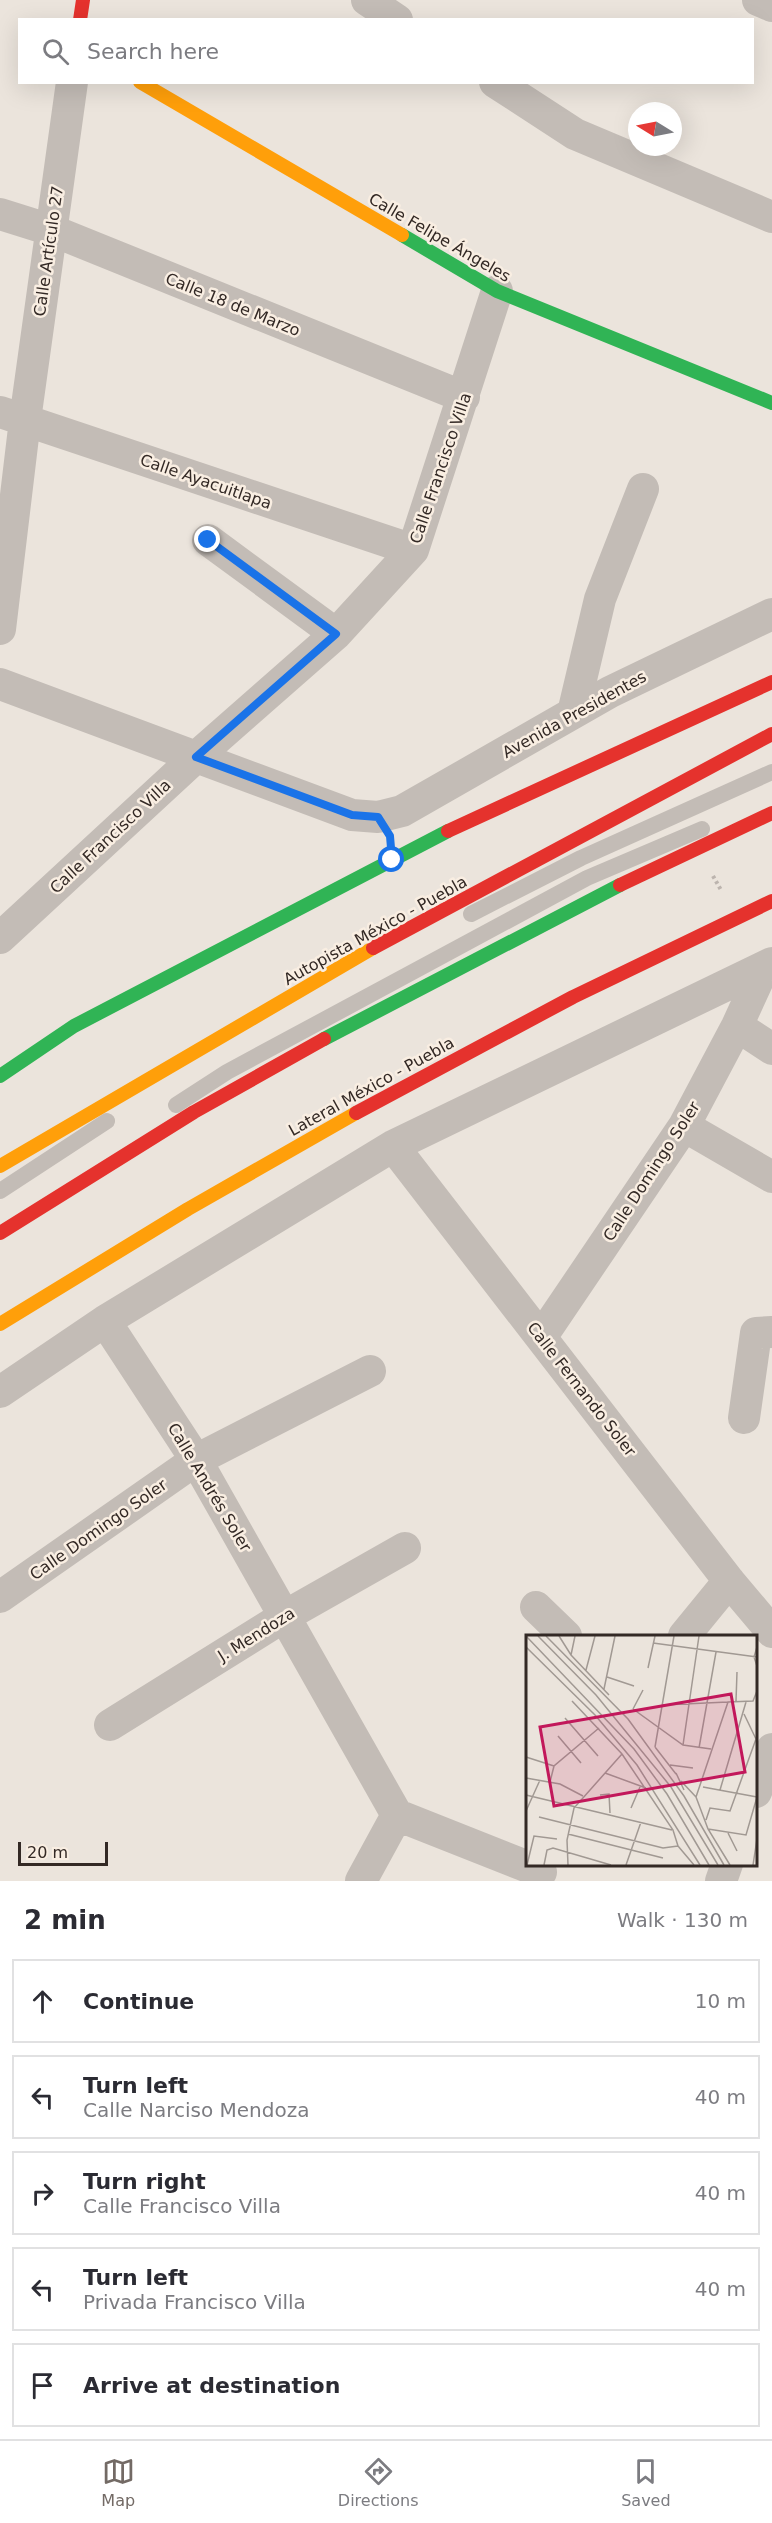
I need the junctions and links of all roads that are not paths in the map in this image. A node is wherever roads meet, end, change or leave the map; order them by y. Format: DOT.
graph roads {
  1 [pos="83,0"];
  2 [pos="367,0"];
  3 [pos="758,0"];
  4 [pos="772,6"];
  5 [pos="80,18"];
  6 [pos="394,18"];
  7 [pos="72,84"];
  8 [pos="143,84"];
  9 [pos="498,84"];
  10 [pos="0,214"];
  11 [pos="772,217"];
  12 [pos="51,230"];
  13 [pos="497,291"];
  14 [pos="464,397"];
  15 [pos="772,402"];
  16 [pos="12,416"];
  17 [pos="643,489"];
  18 [pos="208,540"];
  19 [pos="412,550"];
  20 [pos="772,614"];
  21 [pos="0,629"];
  22 [pos="336,634"];
  23 [pos="772,638"];
  24 [pos="666,664"];
  25 [pos="772,681"];
  26 [pos="0,684"];
  27 [pos="573,713"];
  28 [pos="772,734"];
  29 [pos="196,757"];
  30 [pos="772,772"];
  31 [pos="772,799"];
  32 [pos="772,813"];
  33 [pos="378,817"];
  34 [pos="392,860"];
  35 [pos="772,901"];
  36 [pos="0,938"];
  37 [pos="768,965"];
  38 [pos="737,1026"];
  39 [pos="772,1049"];
  40 [pos="0,1076"];
  41 [pos="684,1126"];
  42 [pos="393,1146"];
  43 [pos="0,1166"];
  44 [pos="772,1177"];
  45 [pos="0,1191"];
  46 [pos="0,1218"];
  47 [pos="0,1233"];
  48 [pos="105,1321"];
  49 [pos="0,1324"];
  50 [pos="772,1332"];
  51 [pos="542,1336"];
  52 [pos="370,1371"];
  53 [pos="0,1392"];
  54 [pos="744,1418"];
  55 [pos="196,1460"];
  56 [pos="405,1548"];
  57 [pos="729,1581"];
  58 [pos="0,1597"];
  59 [pos="536,1607"];
  60 [pos="285,1616"];
  61 [pos="772,1632"];
  62 [pos="565,1635"];
  63 [pos="685,1635"];
  64 [pos="110,1725"];
  65 [pos="772,1749"];
  66 [pos="757,1789"];
  67 [pos="397,1815"];
  68 [pos="726,1866"];
  69 [pos="541,1873"];
  70 [pos="361,1881"];
  71 [pos="721,1881"];
  1 -- 5 [label="main road"];
  2 -- 6 [label="street"];
  3 -- 4 [label="street"];
  7 -- 12 [label="street, Calle Artículo 27"];
  8 -- 13 [label="main road, Calle Felipe Ángeles"];
  9 -- 11 [label="street"];
  10 -- 12 [label="street, Calle 18 de Marzo"];
  12 -- 14 [label="street, Calle 18 de Marzo"];
  12 -- 16 [label="street, Calle Artículo 27"];
  13 -- 14 [label="street, Calle Francisco Villa"];
  13 -- 15 [label="main road, Calle Felipe Ángeles"];
  14 -- 19 [label="street, Calle Francisco Villa"];
  16 -- 19 [label="street, Calle Ayacuitlapa"];
  16 -- 21 [label="street, Calle Artículo 27"];
  17 -- 27 [label="street"];
  18 -- 22 [label="street"];
  19 -- 22 [label="street, Calle Francisco Villa"];
  20 -- 24 [label="street, Avenida Presidentes"];
  22 -- 29 [label="street, Calle Francisco Villa"];
  23 -- 24 [label="street"];
  24 -- 27 [label="street, Avenida Presidentes"];
  25 -- 34 [label="main road"];
  26 -- 29 [label="street"];
  27 -- 33 [label="street, Avenida Presidentes"];
  28 -- 43 [label="main road, Autopista México - Puebla"];
  29 -- 33 [label="street"];
  29 -- 36 [label="street, Calle Francisco Villa"];
  30 -- 45 [label="lane"];
  31 -- 46 [label="lane"];
  32 -- 47 [label="main road"];
  33 -- 34 [label="street"];
  34 -- 40 [label="main road"];
  35 -- 49 [label="main road, Lateral México - Puebla"];
  37 -- 38 [label="street, Calle Domingo Soler"];
  37 -- 42 [label="street"];
  38 -- 39 [label="street"];
  38 -- 41 [label="street, Calle Domingo Soler"];
  41 -- 44 [label="street"];
  41 -- 51 [label="street, Calle Domingo Soler"];
  42 -- 48 [label="street"];
  42 -- 51 [label="street, Calle Fernando Soler"];
  48 -- 53 [label="street"];
  48 -- 55 [label="street, Calle Andrés Soler"];
  50 -- 54 [label="street"];
  51 -- 57 [label="street, Calle Fernando Soler"];
  52 -- 55 [label="street, Calle Domingo Soler"];
  55 -- 58 [label="street, Calle Domingo Soler"];
  55 -- 60 [label="street, Calle Andrés Soler"];
  56 -- 60 [label="street, J. Mendoza"];
  57 -- 61 [label="street, Calle Fernando Soler"];
  57 -- 63 [label="street"];
  59 -- 62 [label="street"];
  60 -- 64 [label="street, J. Mendoza"];
  60 -- 67 [label="street, Calle Andrés Soler"];
  65 -- 66 [label="street"];
  67 -- 69 [label="street"];
  67 -- 70 [label="street"];
  68 -- 71 [label="street"];
}
